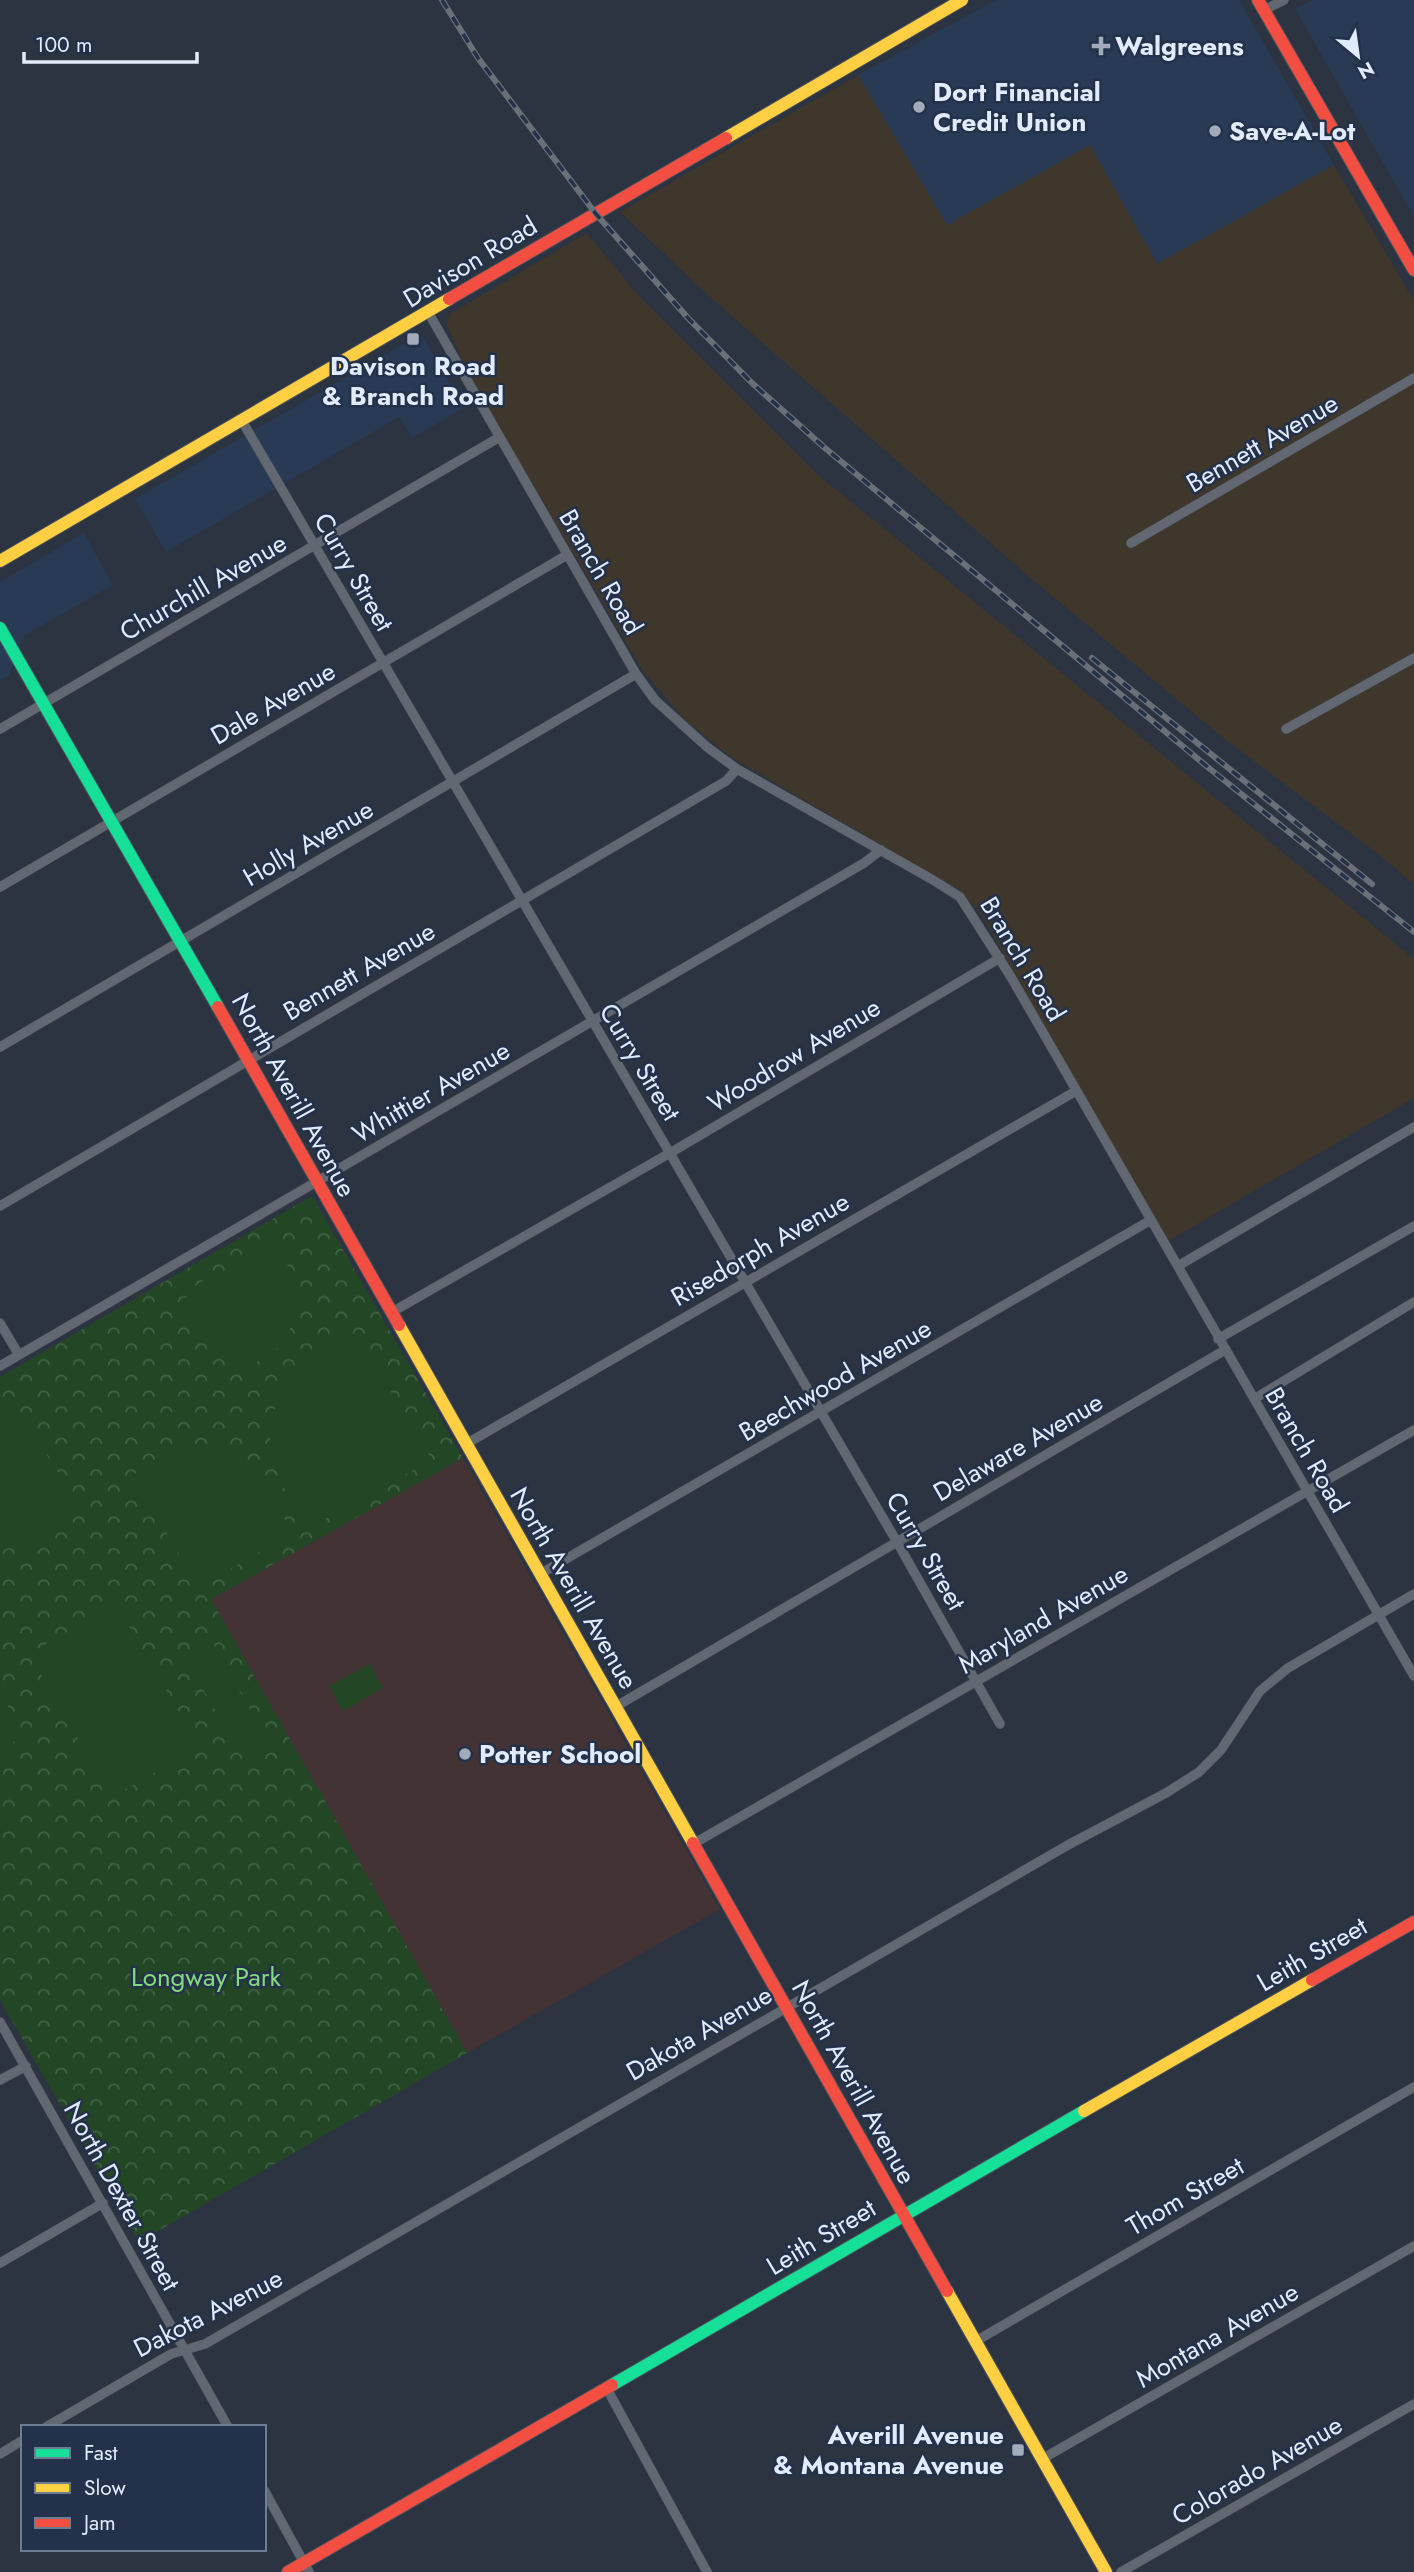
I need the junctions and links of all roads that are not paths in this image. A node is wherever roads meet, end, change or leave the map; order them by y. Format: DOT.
graph roads {
  1 [pos="962,0"];
  2 [pos="1284,0"];
  3 [pos="1261,5"];
  4 [pos="1414,270"];
  5 [pos="428,312"];
  6 [pos="1414,378"];
  7 [pos="242,421"];
  8 [pos="498,438"];
  9 [pos="1131,544"];
  10 [pos="315,546"];
  11 [pos="566,555"];
  12 [pos="0,561"];
  13 [pos="0,628"];
  14 [pos="1414,658"];
  15 [pos="382,664"];
  16 [pos="636,674"];
  17 [pos="43,704"];
  18 [pos="0,729"];
  19 [pos="1286,729"];
  20 [pos="737,769"];
  21 [pos="453,782"];
  22 [pos="112,822"];
  23 [pos="881,850"];
  24 [pos="0,887"];
  25 [pos="521,900"];
  26 [pos="181,941"];
  27 [pos="1000,958"];
  28 [pos="592,1022"];
  29 [pos="0,1047"];
  30 [pos="248,1059"];
  31 [pos="1076,1091"];
  32 [pos="1414,1127"];
  33 [pos="670,1153"];
  34 [pos="317,1183"];
  35 [pos="0,1206"];
  36 [pos="1151,1220"];
  37 [pos="1414,1226"];
  38 [pos="1178,1266"];
  39 [pos="744,1283"];
  40 [pos="1414,1302"];
  41 [pos="392,1312"];
  42 [pos="0,1323"];
  43 [pos="1218,1339"];
  44 [pos="1225,1350"];
  45 [pos="19,1355"];
  46 [pos="0,1366"];
  47 [pos="1254,1399"];
  48 [pos="821,1413"];
  49 [pos="1414,1430"];
  50 [pos="466,1444"];
  51 [pos="1307,1492"];
  52 [pos="897,1542"];
  53 [pos="540,1574"];
  54 [pos="1414,1594"];
  55 [pos="1378,1615"];
  56 [pos="1414,1676"];
  57 [pos="976,1681"];
  58 [pos="615,1707"];
  59 [pos="1000,1724"];
  60 [pos="693,1844"];
  61 [pos="1414,1922"];
  62 [pos="787,2007"];
  63 [pos="0,2022"];
  64 [pos="26,2066"];
  65 [pos="0,2080"];
  66 [pos="1414,2088"];
  67 [pos="103,2203"];
  68 [pos="902,2215"];
  69 [pos="1414,2246"];
  70 [pos="0,2263"];
  71 [pos="976,2340"];
  72 [pos="184,2350"];
  73 [pos="606,2387"];
  74 [pos="1414,2404"];
  75 [pos="49,2425"];
  76 [pos="228,2425"];
  77 [pos="21,2441"];
  78 [pos="0,2454"];
  79 [pos="1042,2459"];
  80 [pos="266,2494"];
  81 [pos="306,2567"];
  82 [pos="288,2572"];
  83 [pos="707,2572"];
  84 [pos="1106,2572"];
  85 [pos="1121,2572"];
  1 -- 5 [label="street, Davison Road"];
  2 -- 3 [label="street"];
  3 -- 4 [label="street"];
  5 -- 7 [label="street, Davison Road"];
  5 -- 8 [label="street, Branch Road"];
  6 -- 9 [label="street, Bennett Avenue"];
  7 -- 10 [label="street, Curry Street"];
  7 -- 12 [label="street, Davison Road"];
  8 -- 10 [label="street, Churchill Avenue"];
  8 -- 11 [label="street, Branch Road"];
  10 -- 15 [label="street, Curry Street"];
  10 -- 17 [label="street, Churchill Avenue"];
  11 -- 15 [label="street, Dale Avenue"];
  11 -- 16 [label="street, Branch Road"];
  13 -- 17 [label="street, North Averill Avenue"];
  14 -- 19 [label="street"];
  15 -- 21 [label="street, Curry Street"];
  15 -- 22 [label="street, Dale Avenue"];
  16 -- 20 [label="street, Branch Road"];
  16 -- 21 [label="street, Holly Avenue"];
  17 -- 18 [label="street, Churchill Avenue"];
  17 -- 22 [label="street, North Averill Avenue"];
  20 -- 23 [label="street, Branch Road"];
  20 -- 25 [label="street, Bennett Avenue"];
  21 -- 25 [label="street, Curry Street"];
  21 -- 26 [label="street, Holly Avenue"];
  22 -- 24 [label="street, Dale Avenue"];
  22 -- 26 [label="street, North Averill Avenue"];
  23 -- 27 [label="street, Branch Road"];
  23 -- 28 [label="street, Whittier Avenue"];
  25 -- 28 [label="street, Curry Street"];
  25 -- 30 [label="street, Bennett Avenue"];
  26 -- 29 [label="street, Holly Avenue"];
  26 -- 30 [label="street, North Averill Avenue"];
  27 -- 31 [label="street, Branch Road"];
  27 -- 33 [label="street, Woodrow Avenue"];
  28 -- 33 [label="street, Curry Street"];
  28 -- 34 [label="street, Whittier Avenue"];
  30 -- 34 [label="street, North Averill Avenue"];
  30 -- 35 [label="street, Bennett Avenue"];
  31 -- 36 [label="street, Branch Road"];
  31 -- 39 [label="street, Risedorph Avenue"];
  32 -- 38 [label="street"];
  33 -- 39 [label="street, Curry Street"];
  33 -- 41 [label="street, Woodrow Avenue"];
  34 -- 41 [label="street, North Averill Avenue"];
  34 -- 45 [label="street, Whittier Avenue"];
  36 -- 38 [label="street, Branch Road"];
  36 -- 48 [label="street, Beechwood Avenue"];
  37 -- 43 [label="street"];
  38 -- 43 [label="street, Branch Road"];
  39 -- 48 [label="street, Curry Street"];
  39 -- 50 [label="street, Risedorph Avenue"];
  40 -- 47 [label="street"];
  41 -- 50 [label="street, North Averill Avenue"];
  42 -- 45 [label="street"];
  43 -- 44 [label="street, Branch Road"];
  44 -- 47 [label="street, Branch Road"];
  44 -- 52 [label="street, Delaware Avenue"];
  45 -- 46 [label="street, Whittier Avenue"];
  47 -- 51 [label="street, Branch Road"];
  48 -- 52 [label="street, Curry Street"];
  48 -- 53 [label="street, Beechwood Avenue"];
  49 -- 51 [label="street, Maryland Avenue"];
  50 -- 53 [label="street, North Averill Avenue"];
  51 -- 55 [label="street, Branch Road"];
  51 -- 57 [label="street, Maryland Avenue"];
  52 -- 57 [label="street, Curry Street"];
  52 -- 58 [label="street, Delaware Avenue"];
  53 -- 58 [label="street, North Averill Avenue"];
  54 -- 55 [label="street, Dakota Avenue"];
  55 -- 56 [label="street, Branch Road"];
  55 -- 62 [label="street, Dakota Avenue"];
  57 -- 59 [label="street, Curry Street"];
  57 -- 60 [label="street, Maryland Avenue"];
  58 -- 60 [label="street, North Averill Avenue"];
  60 -- 62 [label="street, North Averill Avenue"];
  61 -- 68 [label="street, Leith Street"];
  62 -- 68 [label="street, North Averill Avenue"];
  62 -- 72 [label="street, Dakota Avenue"];
  63 -- 64 [label="street, North Dexter Street"];
  64 -- 65 [label="street"];
  64 -- 67 [label="street, North Dexter Street"];
  66 -- 71 [label="street, Thom Street"];
  67 -- 70 [label="street"];
  67 -- 72 [label="street, North Dexter Street"];
  68 -- 71 [label="street, North Averill Avenue"];
  68 -- 73 [label="street, Leith Street"];
  69 -- 79 [label="street, Montana Avenue"];
  71 -- 79 [label="street, North Averill Avenue"];
  72 -- 75 [label="street, Dakota Avenue"];
  72 -- 76 [label="street, North Dexter Street"];
  73 -- 81 [label="street, Leith Street"];
  73 -- 83 [label="street"];
  74 -- 85 [label="street, Colorado Avenue"];
  77 -- 78 [label="street"];
  79 -- 84 [label="street, North Averill Avenue"];
  80 -- 81 [label="street"];
  81 -- 82 [label="street, Leith Street"];
}
